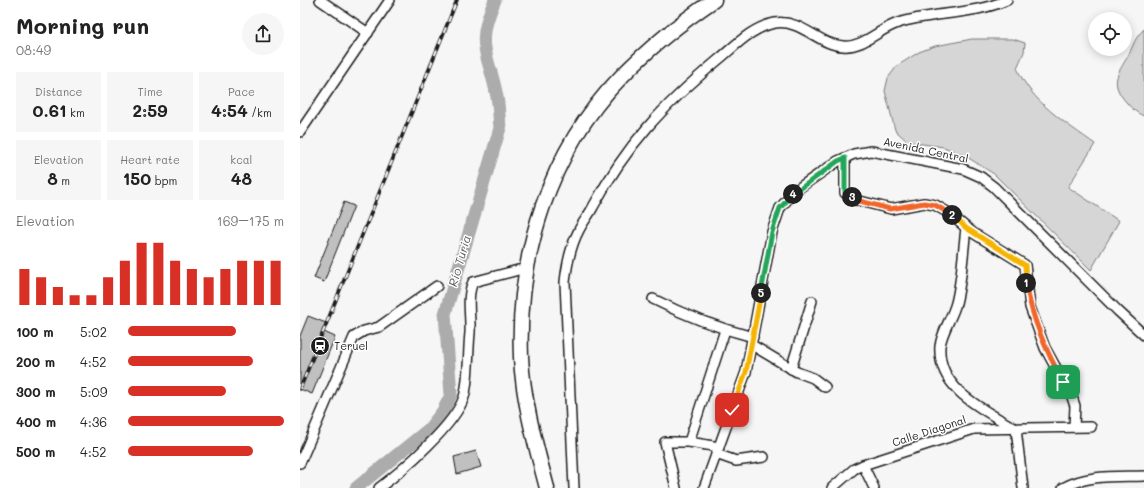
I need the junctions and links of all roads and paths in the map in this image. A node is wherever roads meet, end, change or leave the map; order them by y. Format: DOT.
graph roads {
  1 [pos="320,0"];
  2 [pos="390,0"];
  3 [pos="714,0"];
  4 [pos="1007,0"];
  5 [pos="368,33"];
  6 [pos="300,132"];
  7 [pos="845,158"];
  8 [pos="966,228"];
  9 [pos="526,268"];
  10 [pos="438,286"];
  11 [pos="654,299"];
  12 [pos="812,301"];
  13 [pos="725,330"];
  14 [pos="1144,335"];
  15 [pos="753,341"];
  16 [pos="791,369"];
  17 [pos="825,387"];
  18 [pos="1074,427"];
  19 [pos="1091,427"];
  20 [pos="1016,429"];
  21 [pos="689,442"];
  22 [pos="717,450"];
  23 [pos="764,457"];
  24 [pos="300,462"];
  25 [pos="863,465"];
  26 [pos="542,471"];
  27 [pos="1144,476"];
  28 [pos="379,488"];
  29 [pos="547,488"];
  30 [pos="554,488"];
  31 [pos="574,488"];
  32 [pos="676,488"];
  33 [pos="704,488"];
  34 [pos="832,488"];
  35 [pos="874,488"];
  36 [pos="1023,488"];
  37 [pos="1063,488"];
  1 -- 5 [label="street"];
  2 -- 5 [label="street"];
  3 -- 9 [label="highway"];
  4 -- 31 [label="street"];
  5 -- 6 [label="street"];
  7 -- 8 [label="street"];
  7 -- 14 [label="street, Avenida Central"];
  7 -- 15 [label="street, Avenida Central"];
  8 -- 18 [label="street"];
  8 -- 20 [label="street"];
  9 -- 26 [label="highway"];
  9 -- 28 [label="street"];
  10 -- 24 [label="street"];
  11 -- 13 [label="street"];
  12 -- 16 [label="street"];
  13 -- 15 [label="street"];
  13 -- 21 [label="street"];
  15 -- 16 [label="street"];
  15 -- 22 [label="street, Avenida Central"];
  16 -- 17 [label="street"];
  18 -- 19 [label="street, Calle Diagonal"];
  18 -- 20 [label="street, Calle Diagonal"];
  20 -- 25 [label="street, Calle Diagonal"];
  20 -- 36 [label="street"];
  21 -- 22 [label="street"];
  21 -- 32 [label="street"];
  22 -- 23 [label="street"];
  22 -- 33 [label="street, Avenida Central"];
  25 -- 34 [label="street, Calle Diagonal"];
  25 -- 35 [label="street"];
  26 -- 29 [label="highway"];
  26 -- 30 [label="highway"];
  27 -- 37 [label="street"];
}
